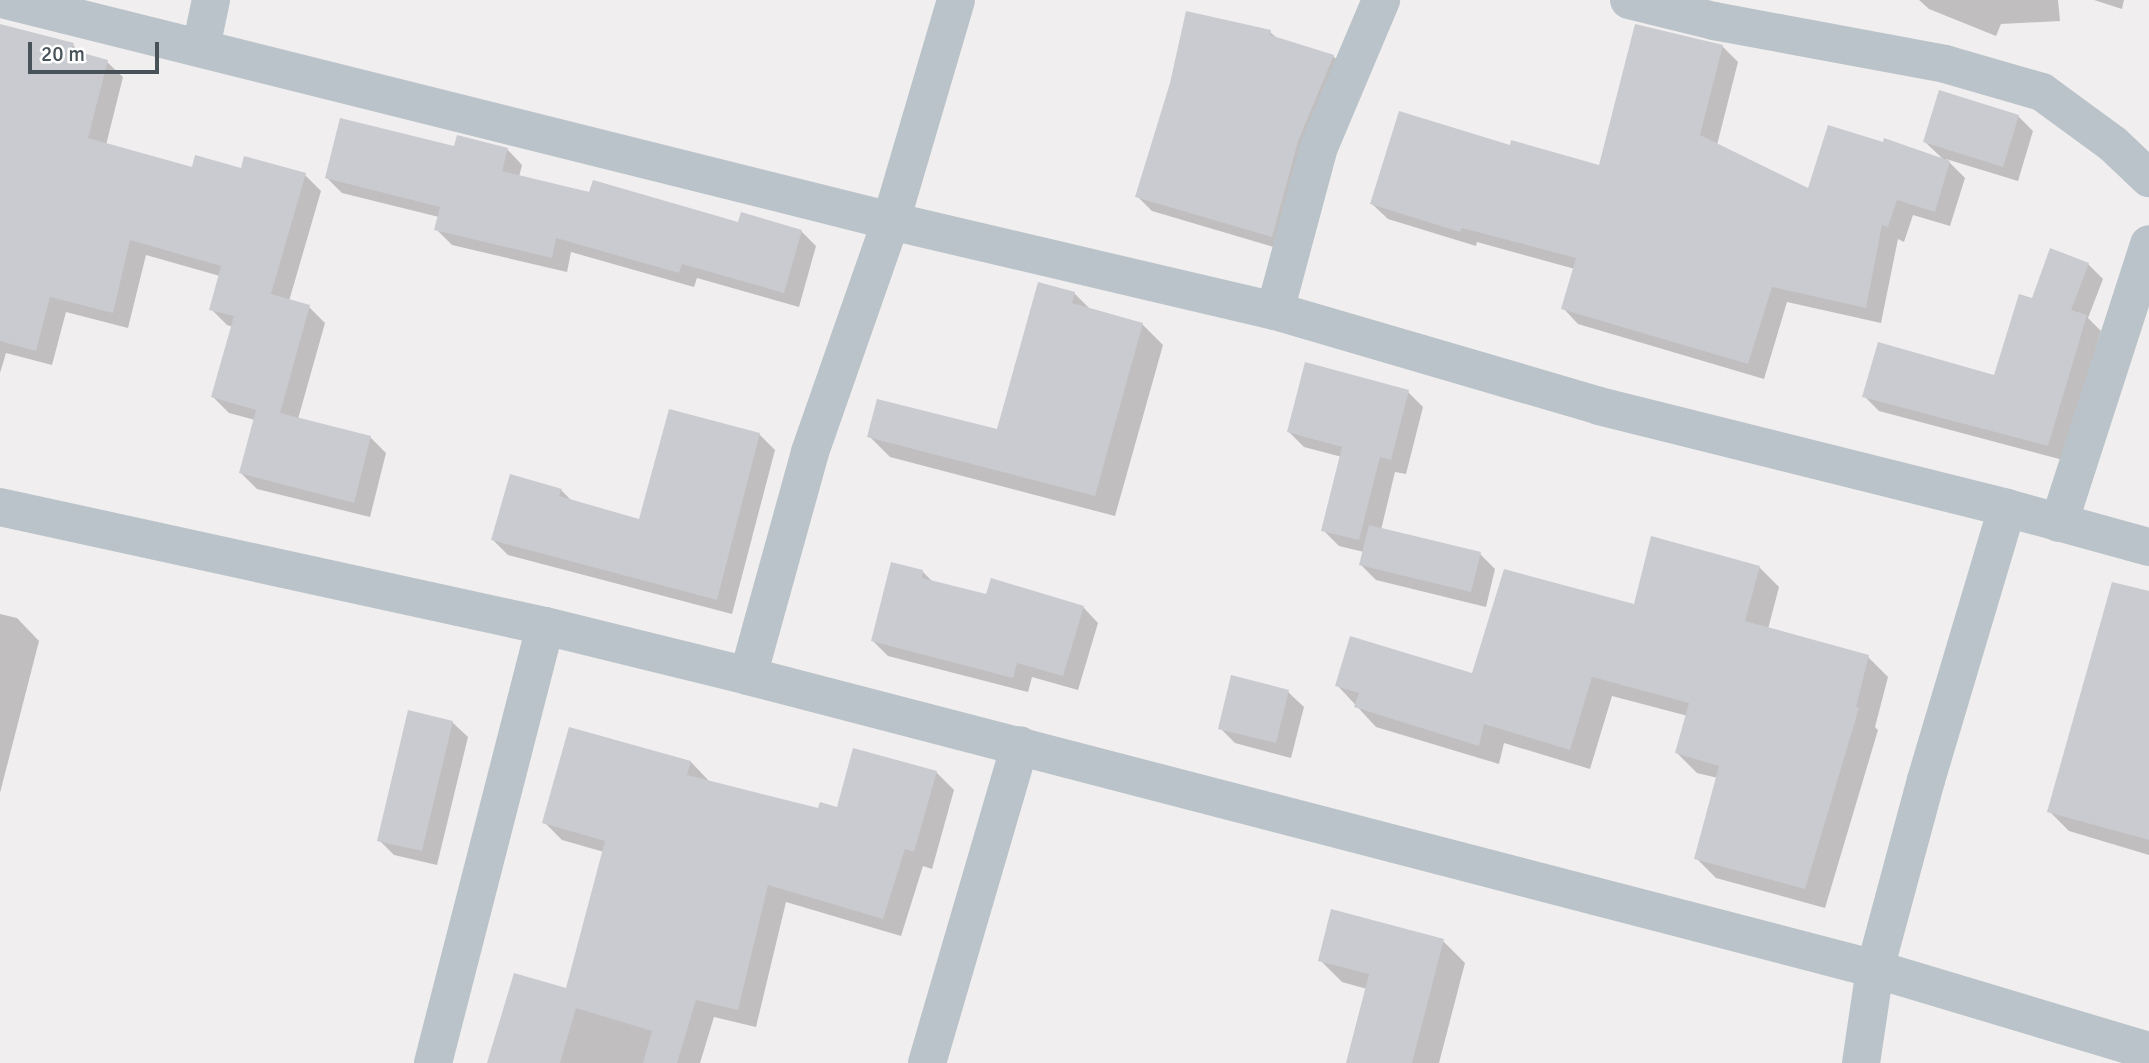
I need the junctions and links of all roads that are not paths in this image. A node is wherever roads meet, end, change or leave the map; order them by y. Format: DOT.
graph roads {
  1 [pos="6,0"];
  2 [pos="211,0"];
  3 [pos="956,0"];
  4 [pos="1381,0"];
  5 [pos="1629,0"];
  6 [pos="1720,11"];
  7 [pos="201,47"];
  8 [pos="2149,178"];
  9 [pos="891,221"];
  10 [pos="2149,244"];
  11 [pos="1275,312"];
  12 [pos="0,507"];
  13 [pos="2007,508"];
  14 [pos="2059,523"];
  15 [pos="2149,547"];
  16 [pos="545,626"];
  17 [pos="748,676"];
  18 [pos="1020,746"];
  19 [pos="1875,969"];
  20 [pos="2149,1051"];
  21 [pos="433,1063"];
  22 [pos="927,1063"];
  23 [pos="1861,1063"];
  1 -- 7 [label="street"];
  2 -- 7 [label="street"];
  3 -- 9 [label="street"];
  4 -- 11 [label="street"];
  5 -- 6 [label="street"];
  6 -- 8 [label="street"];
  7 -- 9 [label="street"];
  9 -- 11 [label="street"];
  9 -- 17 [label="street"];
  10 -- 14 [label="street"];
  11 -- 13 [label="street"];
  12 -- 16 [label="street"];
  13 -- 14 [label="street"];
  13 -- 19 [label="street"];
  14 -- 15 [label="street"];
  16 -- 17 [label="street"];
  16 -- 21 [label="street"];
  17 -- 18 [label="street"];
  18 -- 19 [label="street"];
  18 -- 22 [label="street"];
  19 -- 20 [label="street"];
  19 -- 23 [label="street"];
}
